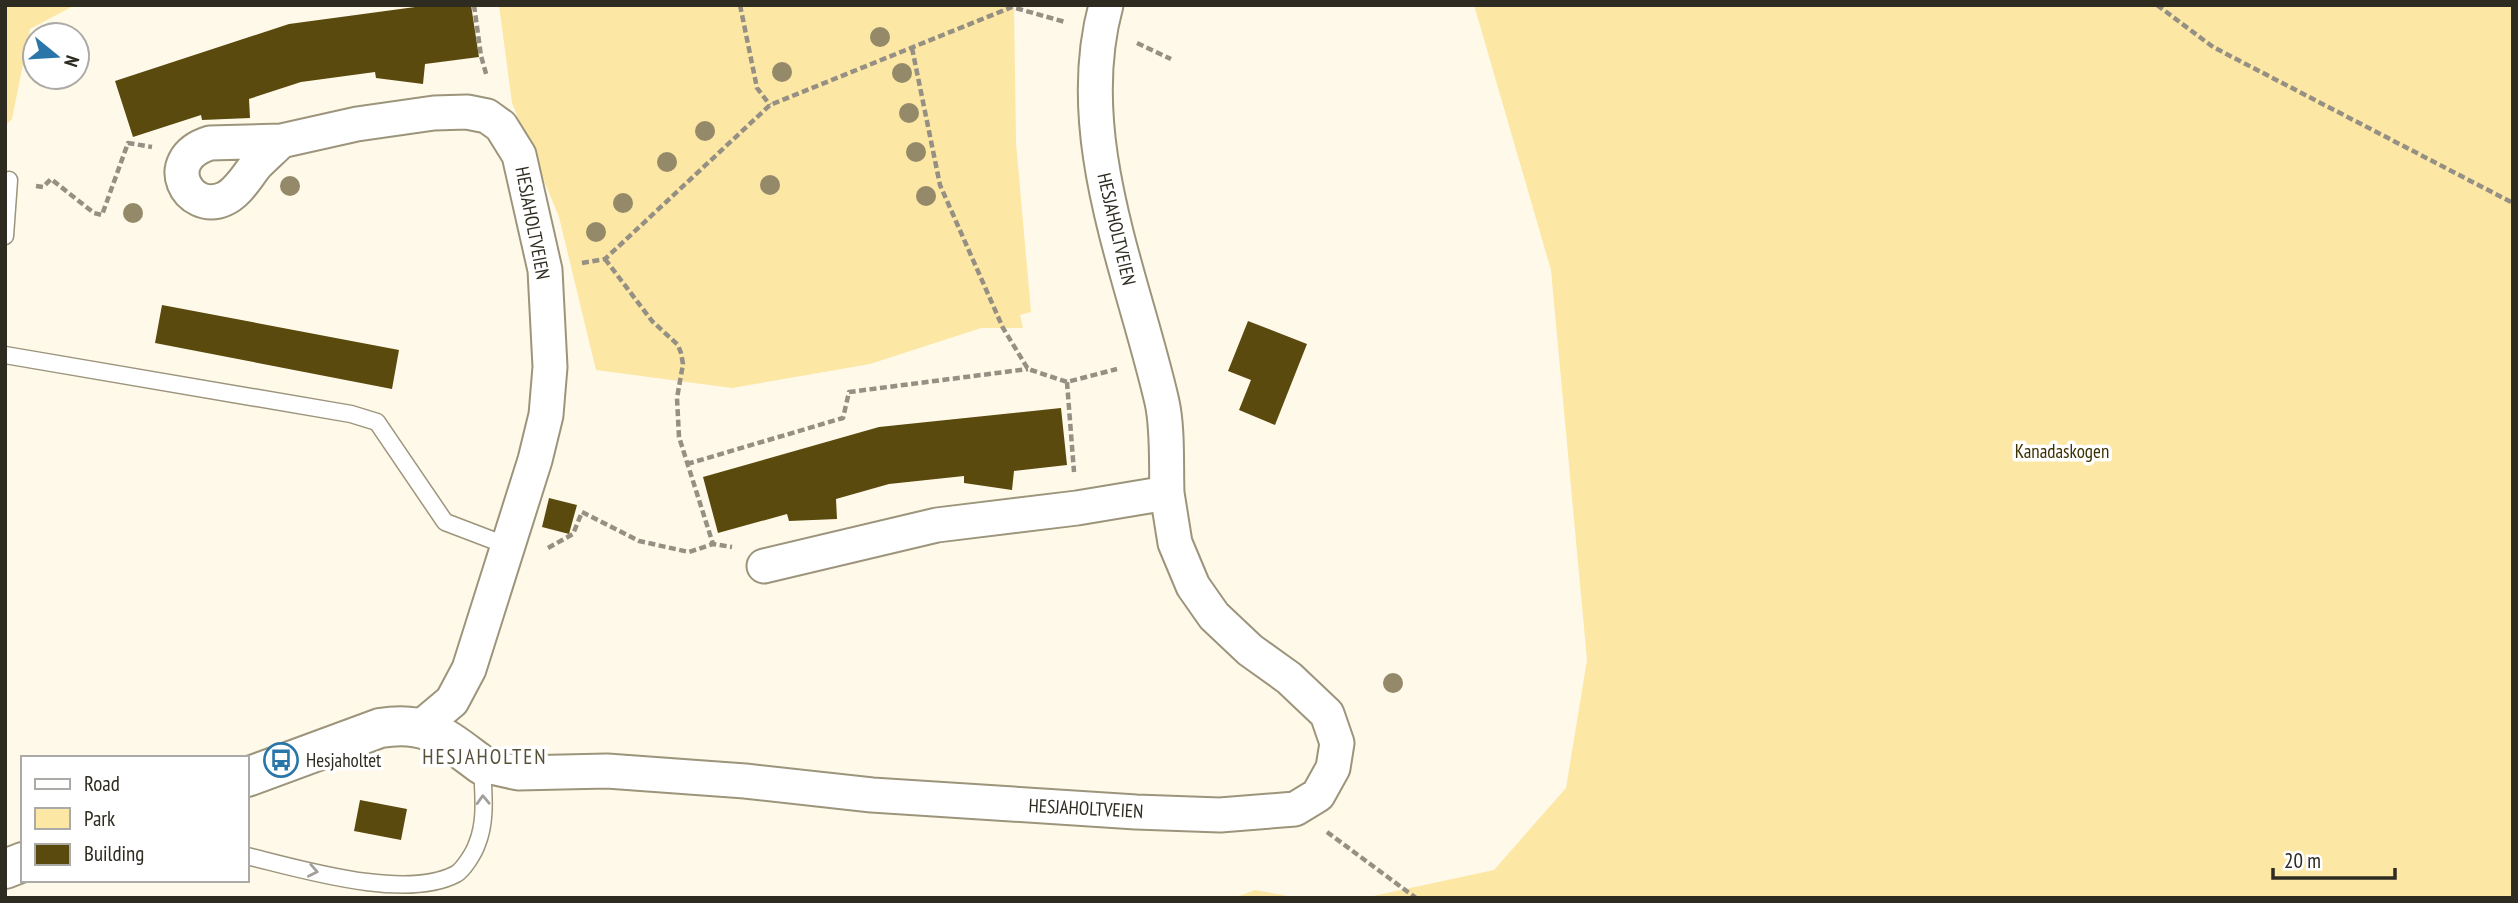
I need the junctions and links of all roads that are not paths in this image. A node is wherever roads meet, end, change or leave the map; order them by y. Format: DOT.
graph roads {
  1 [pos="1102,19"];
  2 [pos="281,141"];
  3 [pos="9,180"];
  4 [pos="5,236"];
  5 [pos="5,355"];
  6 [pos="1167,493"];
  7 [pos="508,546"];
  8 [pos="764,566"];
  9 [pos="421,727"];
  10 [pos="500,769"];
  11 [pos="248,777"];
  12 [pos="248,856"];
  1 -- 6 [label="street, HESJAHOLTVEIEN"];
  2 -- 2 [label="street"];
  2 -- 7 [label="street, HESJAHOLTVEIEN"];
  3 -- 4 [label="lane"];
  5 -- 7 [label="lane"];
  6 -- 8 [label="street"];
  6 -- 10 [label="street, HESJAHOLTVEIEN"];
  7 -- 9 [label="street, HESJAHOLTVEIEN"];
  9 -- 10 [label="main road"];
  9 -- 11 [label="main road"];
  12 -- 10 [label="lane, one-way"];
}
